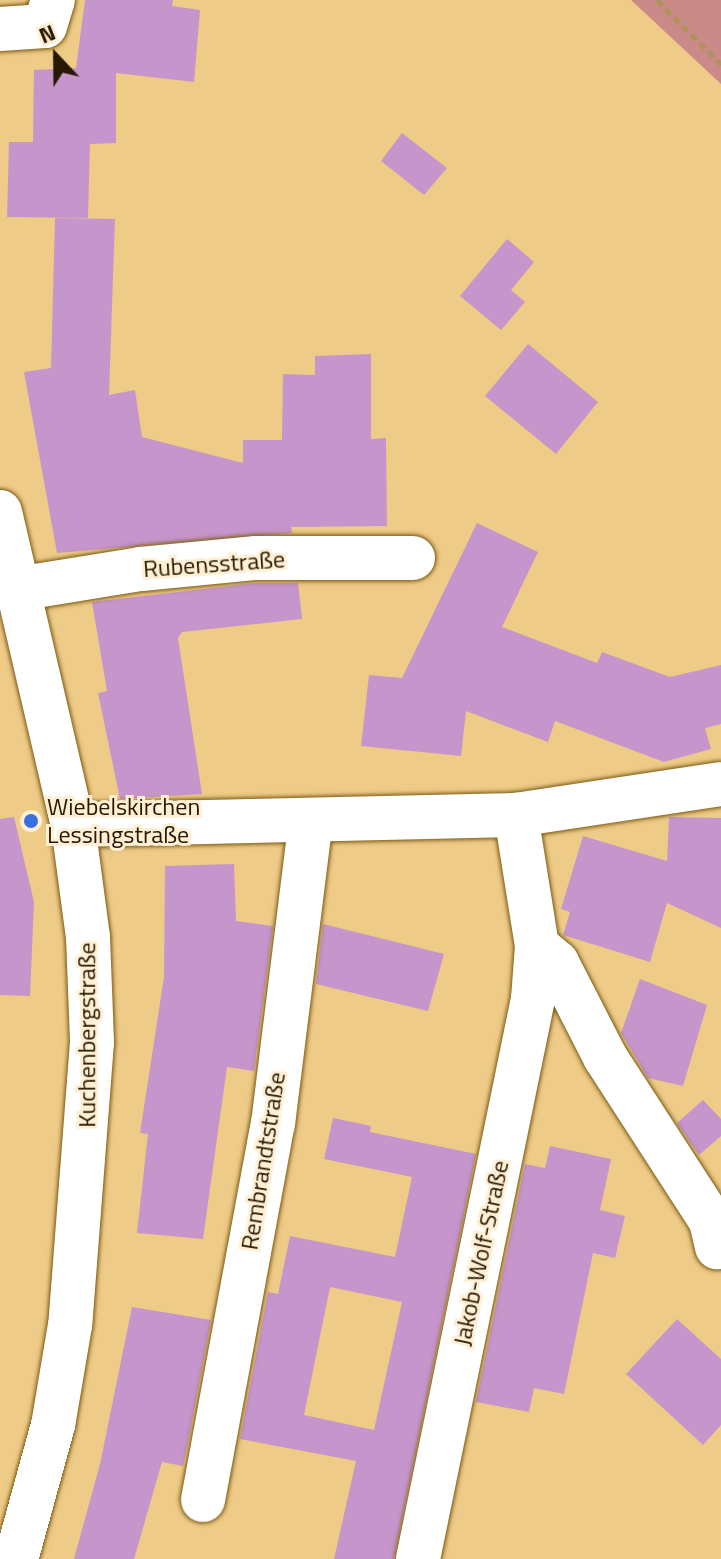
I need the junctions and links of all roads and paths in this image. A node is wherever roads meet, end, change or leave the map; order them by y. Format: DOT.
graph roads {
  1 [pos="53,0"];
  2 [pos="657,0"];
  3 [pos="0,29"];
  4 [pos="721,64"];
  5 [pos="0,512"];
  6 [pos="413,558"];
  7 [pos="17,589"];
  8 [pos="721,784"];
  9 [pos="516,815"];
  10 [pos="311,820"];
  11 [pos="73,825"];
  12 [pos="537,946"];
  13 [pos="717,1247"];
  14 [pos="203,1500"];
  15 [pos="16,1559"];
  16 [pos="418,1559"];
  1 -- 3 [label="street"];
  2 -- 4 [label="path"];
  5 -- 7 [label="street, Kuchenbergstraße"];
  6 -- 7 [label="street, Rubensstraße"];
  7 -- 11 [label="street, Kuchenbergstraße"];
  8 -- 9 [label="street"];
  9 -- 10 [label="street"];
  9 -- 12 [label="street, Jakob-Wolf-Straße"];
  10 -- 11 [label="street"];
  10 -- 14 [label="street, Rembrandtstraße"];
  11 -- 15 [label="street, Kuchenbergstraße"];
  12 -- 13 [label="street"];
  12 -- 16 [label="street, Jakob-Wolf-Straße"];
}
